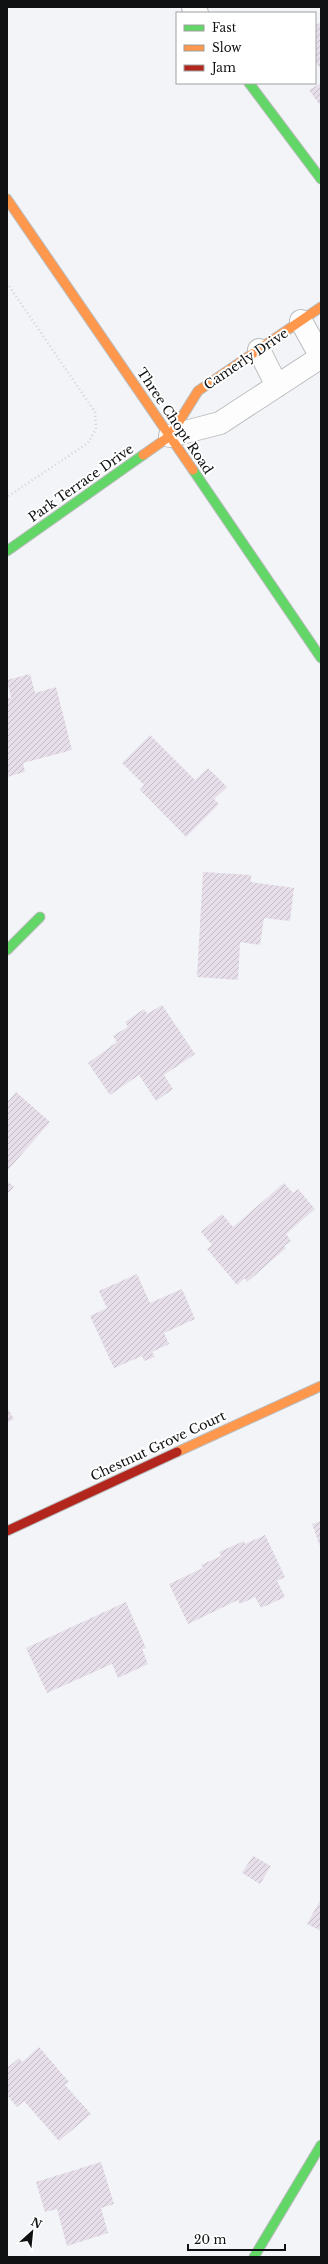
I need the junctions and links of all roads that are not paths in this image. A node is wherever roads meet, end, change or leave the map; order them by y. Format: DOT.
graph roads {
  1 [pos="251,84"];
  2 [pos="321,179"];
  3 [pos="7,198"];
  4 [pos="321,307"];
  5 [pos="301,321"];
  6 [pos="259,350"];
  7 [pos="321,357"];
  8 [pos="277,386"];
  9 [pos="170,436"];
  10 [pos="7,551"];
  11 [pos="321,658"];
  12 [pos="40,917"];
  13 [pos="7,950"];
  14 [pos="321,1386"];
  15 [pos="7,1531"];
  16 [pos="321,2145"];
  17 [pos="254,2257"];
  1 -- 2 [label="street"];
  3 -- 9 [label="street, Three Chopt Road"];
  4 -- 5 [label="street, Camerly Drive"];
  5 -- 6 [label="street, Camerly Drive"];
  5 -- 7 [label="street"];
  6 -- 8 [label="street"];
  6 -- 9 [label="street, Camerly Drive"];
  7 -- 8 [label="street"];
  8 -- 9 [label="street"];
  9 -- 10 [label="street, Park Terrace Drive"];
  9 -- 11 [label="street, Three Chopt Road"];
  12 -- 13 [label="street"];
  14 -- 15 [label="street, Chestnut Grove Court"];
  16 -- 17 [label="street"];
}
